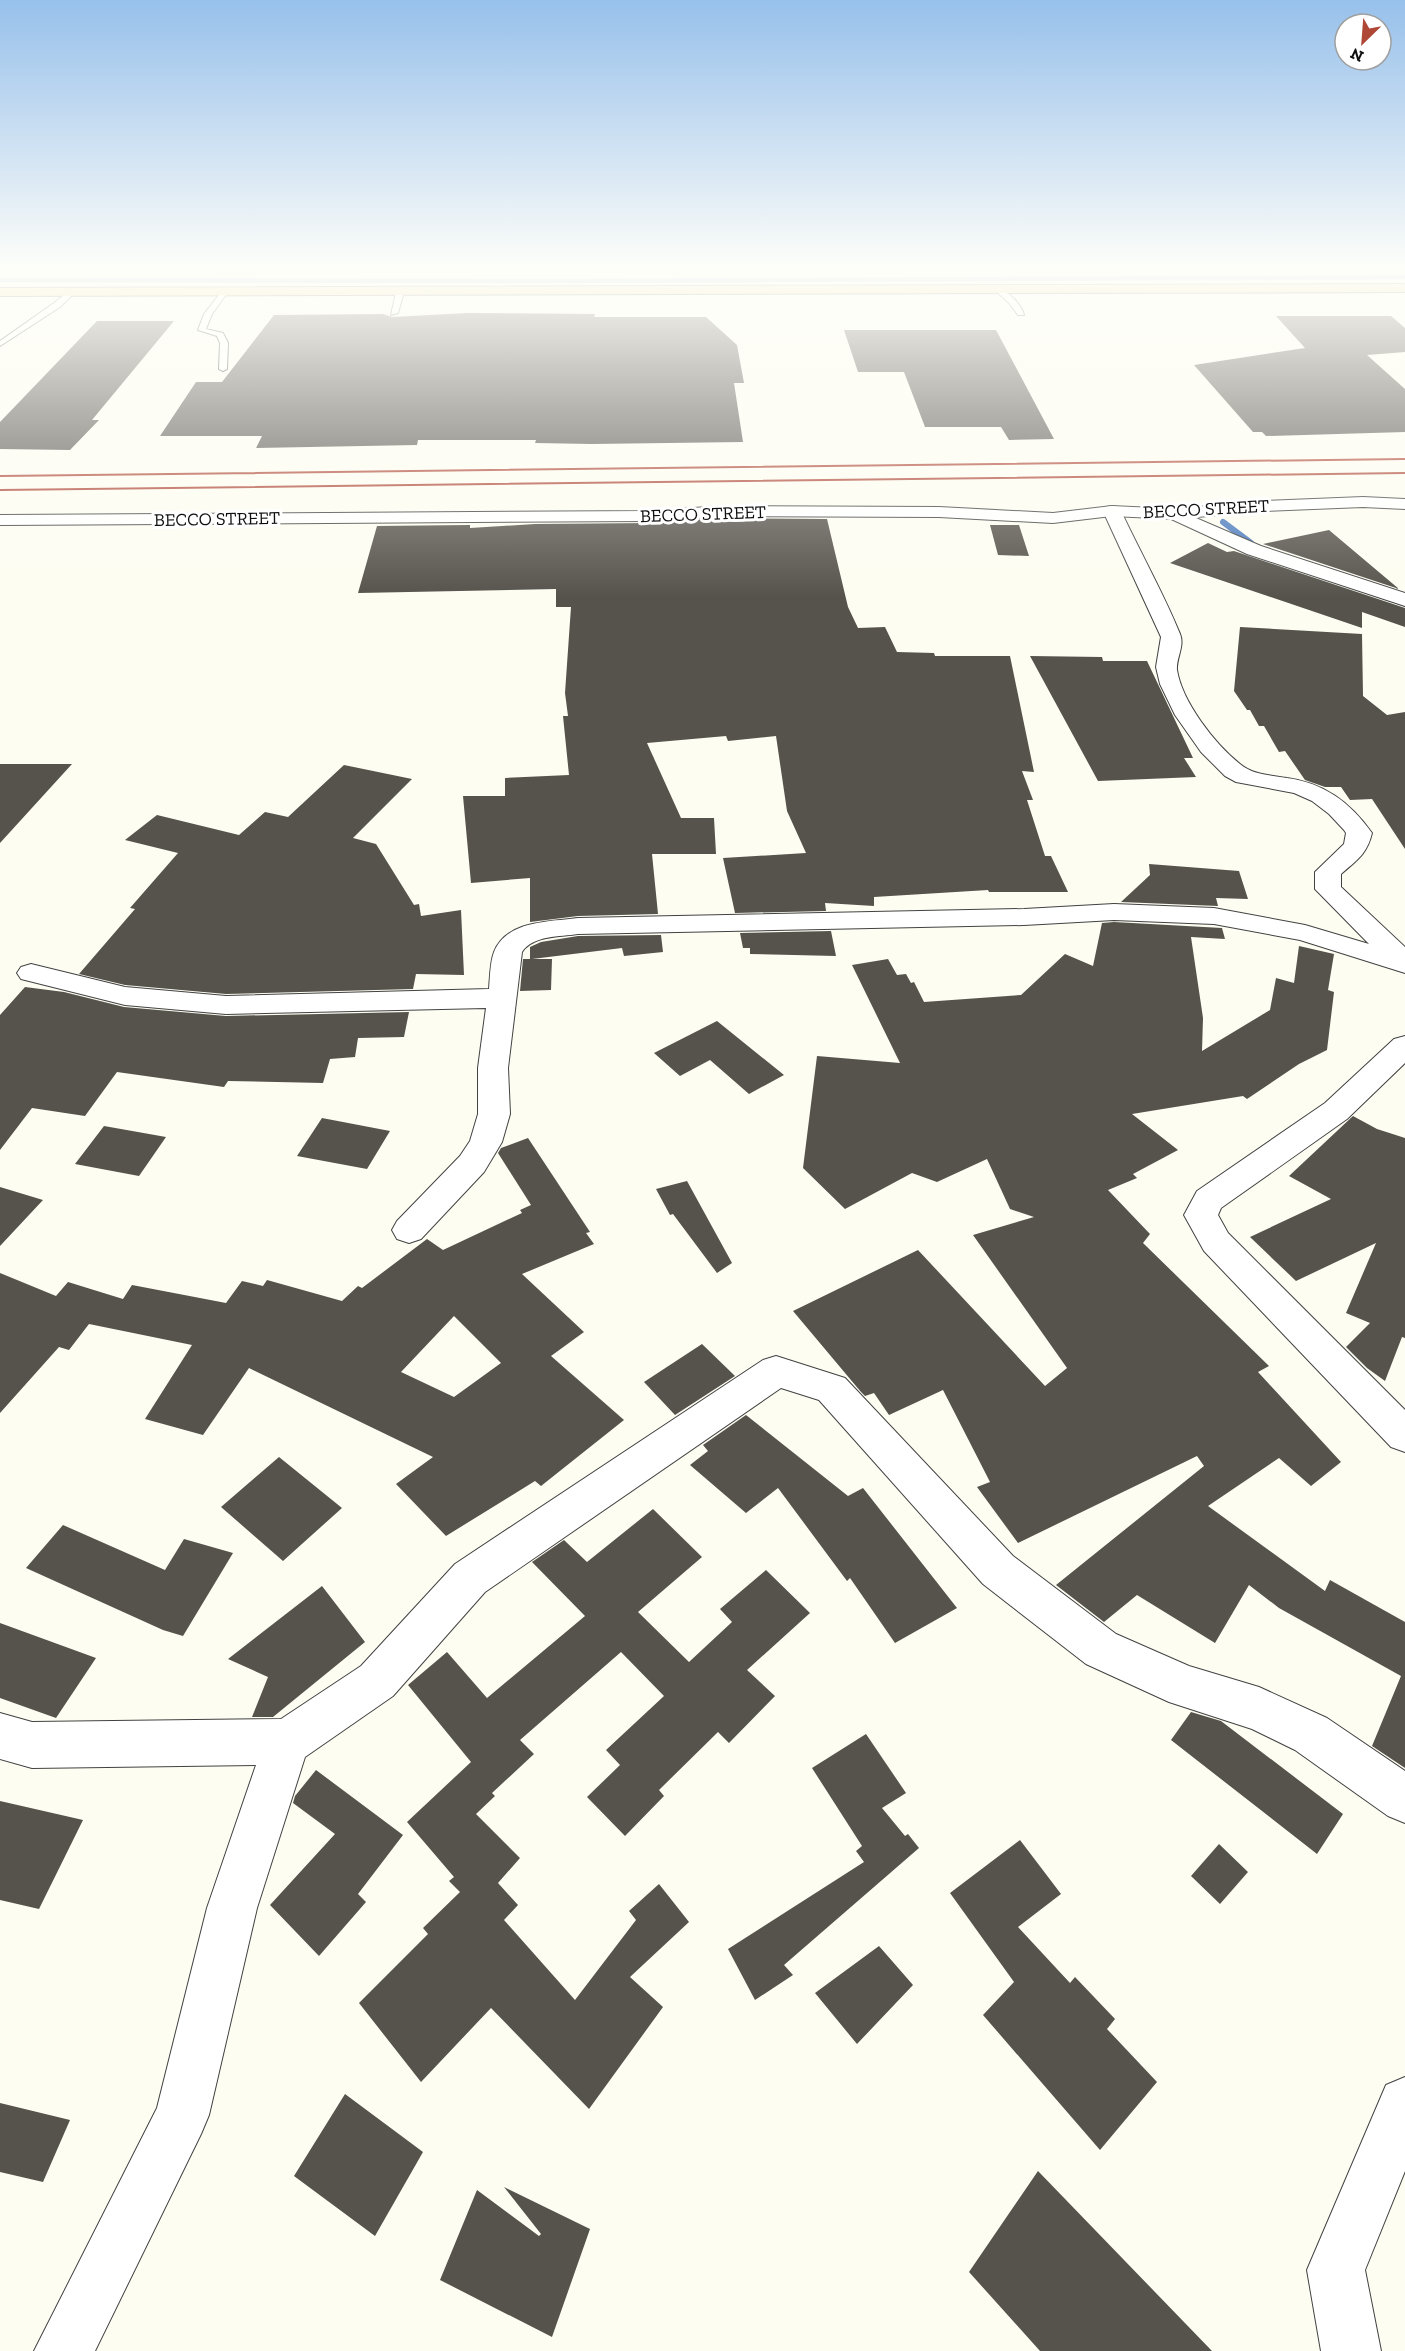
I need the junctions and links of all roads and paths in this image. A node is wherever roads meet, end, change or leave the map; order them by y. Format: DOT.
graph roads {
  1 [pos="1405,504"];
  2 [pos="1112,511"];
  3 [pos="1175,514"];
  4 [pos="0,520"];
  5 [pos="1405,600"];
  6 [pos="1405,964"];
  7 [pos="31,973"];
  8 [pos="501,998"];
  9 [pos="1405,1046"];
  10 [pos="409,1230"];
  11 [pos="1405,1435"];
  12 [pos="0,1736"];
  13 [pos="287,1742"];
  14 [pos="1405,1799"];
  15 [pos="1405,2104"];
  16 [pos="64,2351"];
  17 [pos="1351,2351"];
  1 -- 3 [label="street, BECCO STREET"];
  2 -- 3 [label="street, BECCO STREET"];
  2 -- 4 [label="street, BECCO STREET"];
  2 -- 6 [label="street"];
  3 -- 5 [label="street"];
  6 -- 8 [label="street"];
  7 -- 8 [label="street"];
  8 -- 10 [label="street"];
  9 -- 11 [label="street"];
  12 -- 13 [label="street"];
  13 -- 14 [label="street"];
  13 -- 16 [label="street"];
  15 -- 17 [label="street"];
}
